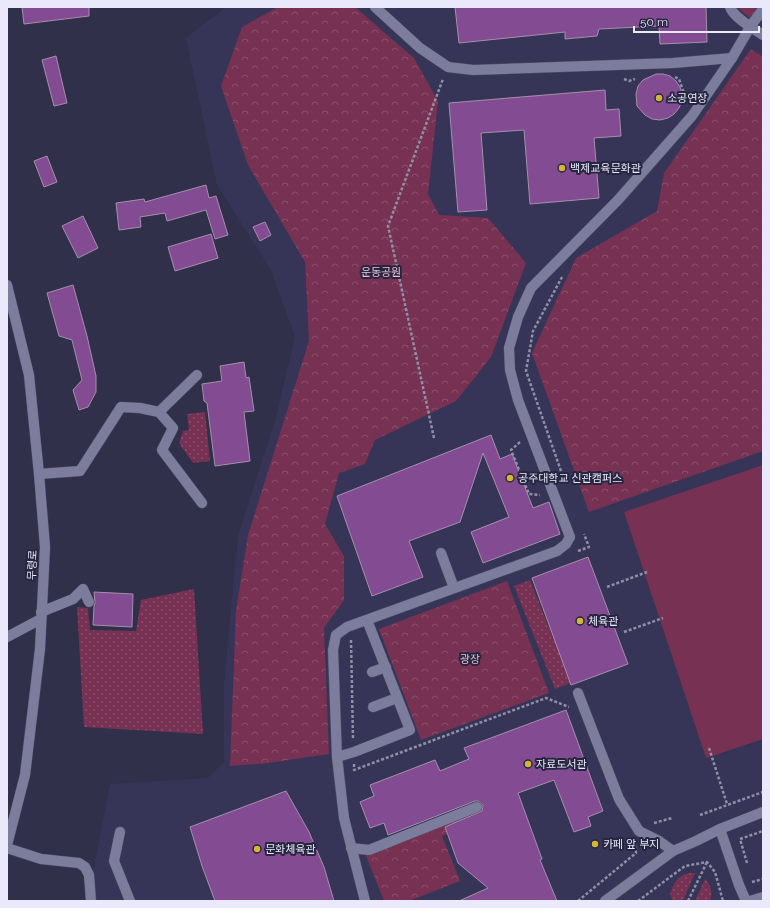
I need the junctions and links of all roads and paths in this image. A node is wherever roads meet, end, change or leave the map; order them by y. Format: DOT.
graph roads {
  1 [pos="375,7"];
  2 [pos="730,7"];
  3 [pos="763,9"];
  4 [pos="750,27"];
  5 [pos="763,35"];
  6 [pos="732,58"];
  7 [pos="448,67"];
  8 [pos="673,77"];
  9 [pos="617,78"];
  10 [pos="636,79"];
  11 [pos="682,105"];
  12 [pos="564,273"];
  13 [pos="7,285"];
  14 [pos="197,375"];
  15 [pos="159,412"];
  16 [pos="434,438"];
  17 [pos="524,439"];
  18 [pos="40,474"];
  19 [pos="562,474"];
  20 [pos="554,494"];
  21 [pos="202,503"];
  22 [pos="583,532"];
  23 [pos="575,552"];
  24 [pos="441,553"];
  25 [pos="647,572"];
  26 [pos="607,587"];
  27 [pos="454,588"];
  28 [pos="89,602"];
  29 [pos="41,615"];
  30 [pos="662,618"];
  31 [pos="368,623"];
  32 [pos="624,632"];
  33 [pos="7,637"];
  34 [pos="386,667"];
  35 [pos="372,672"];
  36 [pos="578,693"];
  37 [pos="397,698"];
  38 [pos="373,707"];
  39 [pos="572,711"];
  40 [pos="709,748"];
  41 [pos="354,752"];
  42 [pos="337,757"];
  43 [pos="763,792"];
  44 [pos="727,804"];
  45 [pos="477,807"];
  46 [pos="763,812"];
  47 [pos="700,815"];
  48 [pos="720,829"];
  49 [pos="763,831"];
  50 [pos="120,832"];
  51 [pos="635,838"];
  52 [pos="7,846"];
  53 [pos="351,848"];
  54 [pos="673,851"];
  55 [pos="707,862"];
  56 [pos="749,868"];
  57 [pos="751,875"];
  58 [pos="763,879"];
  59 [pos="753,882"];
  60 [pos="757,885"];
  61 [pos="763,897"];
  62 [pos="91,901"];
  63 [pos="130,901"];
  64 [pos="365,901"];
  65 [pos="578,901"];
  66 [pos="605,901"];
  67 [pos="638,901"];
  68 [pos="688,901"];
  69 [pos="723,901"];
  70 [pos="746,901"];
  71 [pos="750,901"];
  1 -- 7 [label="main road"];
  2 -- 4 [label="main road"];
  3 -- 4 [label="main road"];
  4 -- 5 [label="main road"];
  4 -- 6 [label="main road"];
  6 -- 7 [label="main road"];
  6 -- 20 [label="main road"];
  7 -- 16 [label="path"];
  8 -- 11 [label="path"];
  9 -- 10 [label="path"];
  12 -- 19 [label="path"];
  13 -- 18 [label="main road, 무령로"];
  14 -- 15 [label="main road"];
  15 -- 18 [label="main road"];
  15 -- 21 [label="main road"];
  17 -- 20 [label="path"];
  18 -- 29 [label="main road, 무령로"];
  20 -- 27 [label="main road"];
  22 -- 23 [label="path"];
  24 -- 27 [label="main road"];
  25 -- 26 [label="path"];
  27 -- 31 [label="main road"];
  28 -- 29 [label="main road"];
  29 -- 33 [label="main road"];
  29 -- 52 [label="main road, 무령로"];
  30 -- 32 [label="path"];
  31 -- 34 [label="main road"];
  31 -- 41 [label="path"];
  31 -- 42 [label="main road"];
  34 -- 35 [label="main road"];
  34 -- 37 [label="main road"];
  36 -- 54 [label="main road"];
  37 -- 38 [label="main road"];
  37 -- 41 [label="main road"];
  39 -- 41 [label="path"];
  40 -- 44 [label="path"];
  41 -- 42 [label="main road"];
  42 -- 53 [label="main road"];
  43 -- 44 [label="path"];
  44 -- 47 [label="path"];
  45 -- 53 [label="main road"];
  46 -- 48 [label="main road"];
  48 -- 54 [label="main road"];
  48 -- 70 [label="main road"];
  49 -- 56 [label="path"];
  50 -- 63 [label="main road"];
  51 -- 65 [label="path"];
  52 -- 62 [label="main road"];
  53 -- 64 [label="main road"];
  54 -- 66 [label="main road"];
  55 -- 67 [label="path"];
  55 -- 68 [label="path"];
  55 -- 69 [label="path"];
  57 -- 59 [label="path"];
  58 -- 59 [label="path"];
  59 -- 60 [label="path"];
  61 -- 71 [label="main road"];
}
